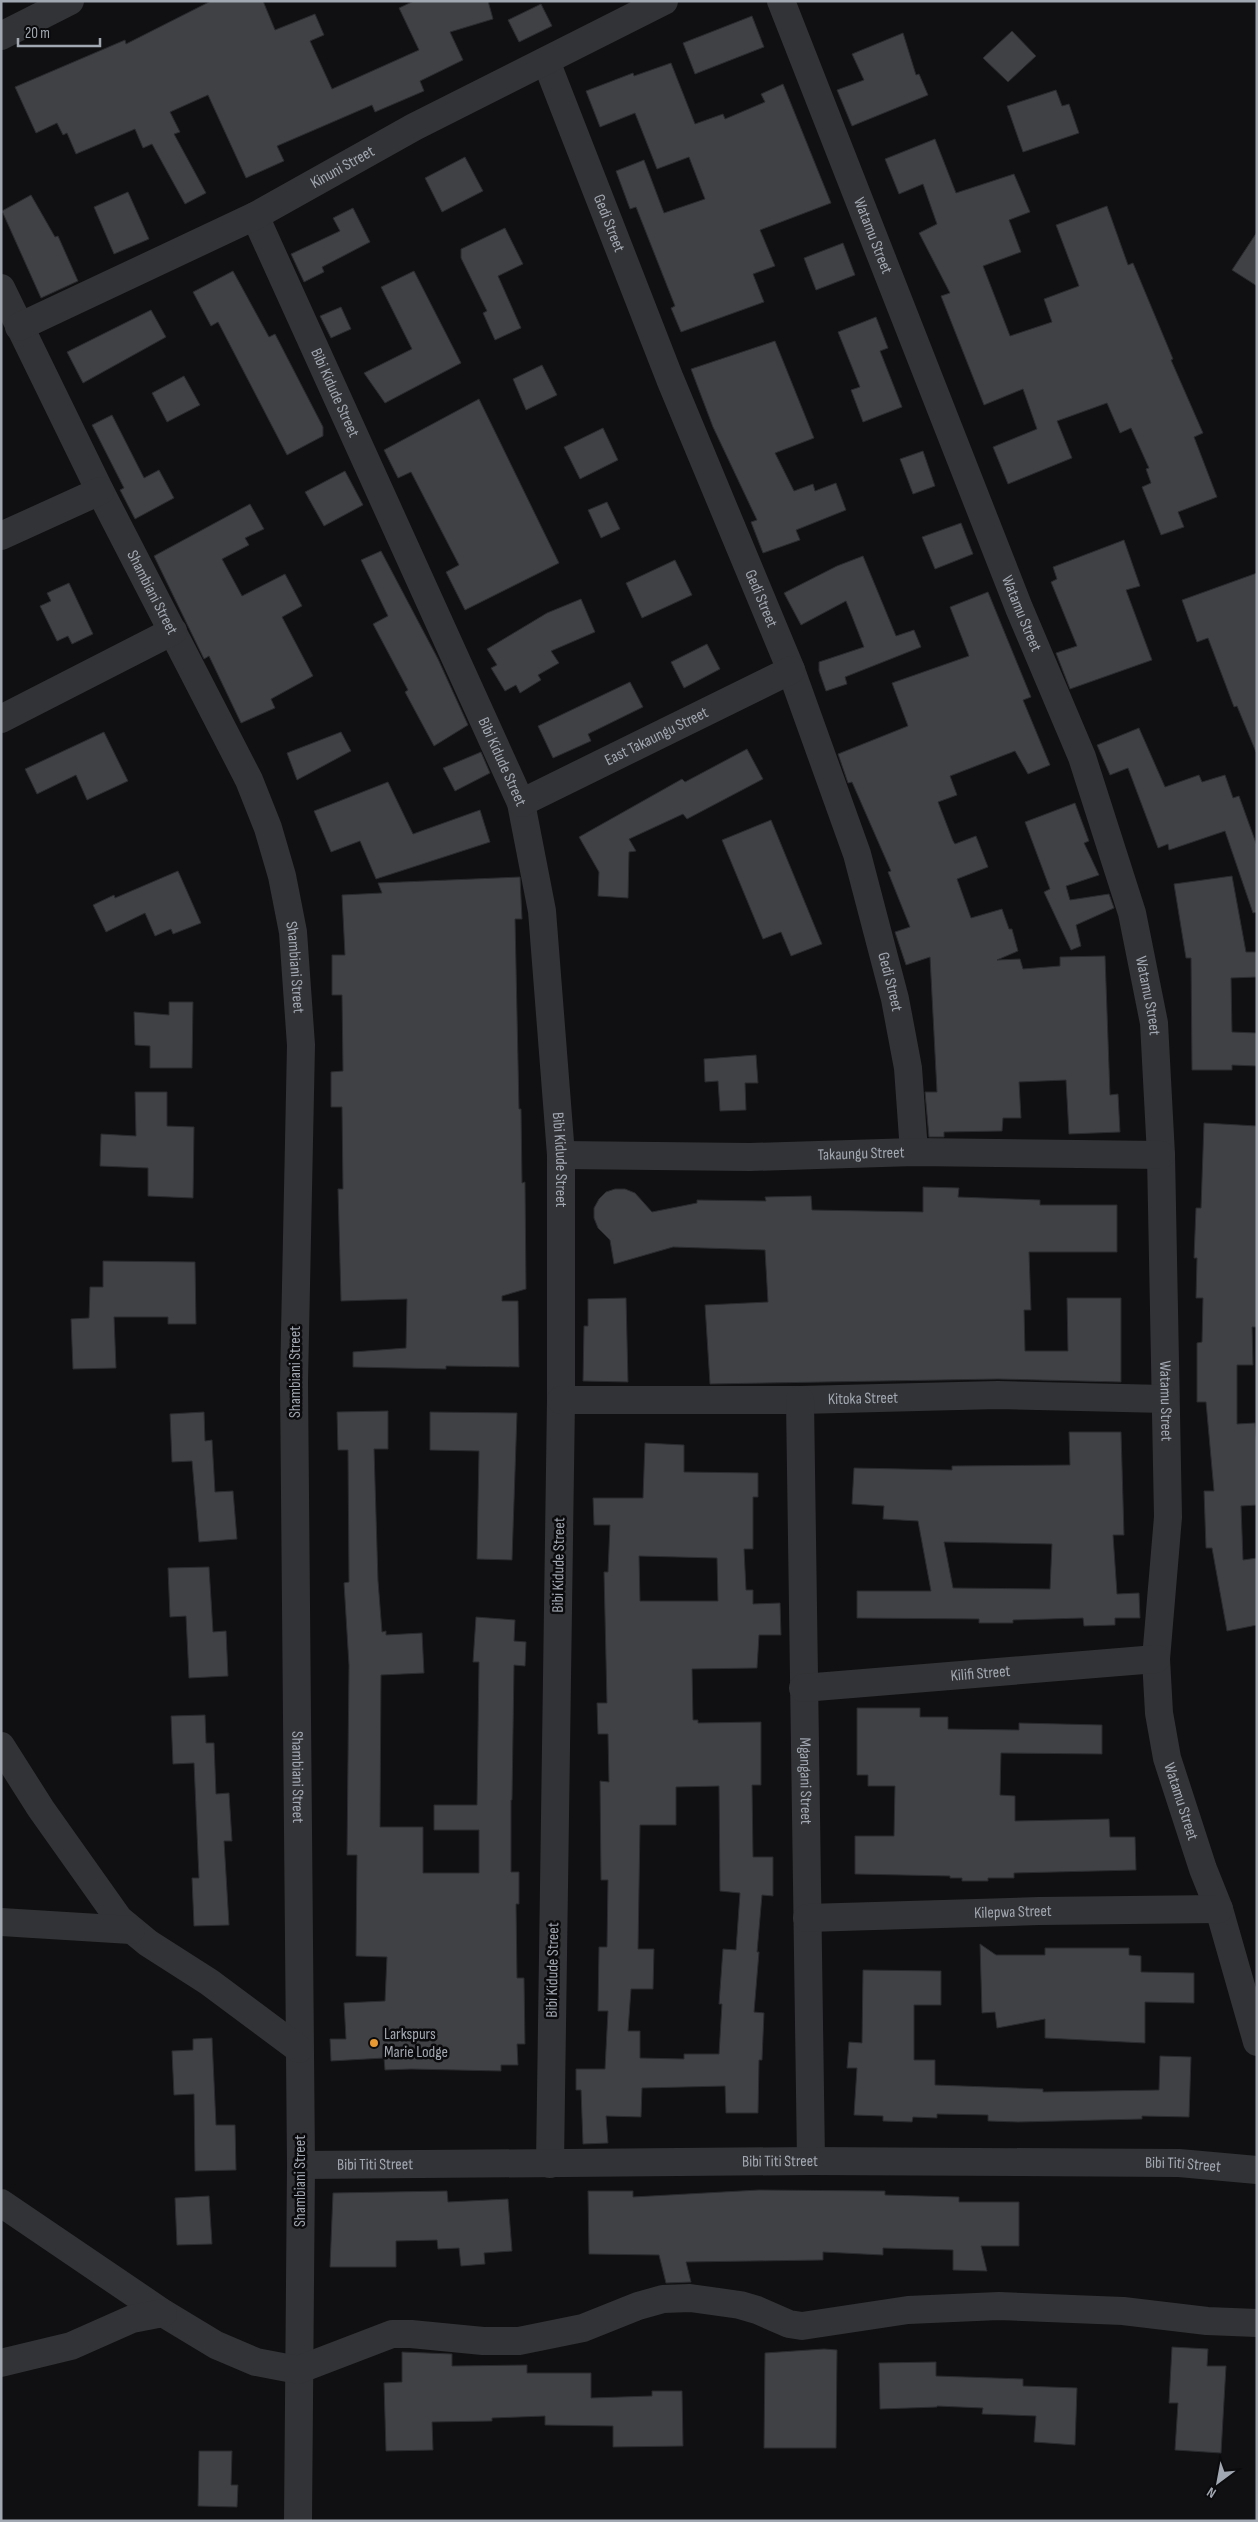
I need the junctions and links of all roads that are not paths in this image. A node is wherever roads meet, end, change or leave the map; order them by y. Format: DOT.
graph roads {
  1 [pos="70,1"];
  2 [pos="664,1"];
  3 [pos="781,1"];
  4 [pos="1,36"];
  5 [pos="546,61"];
  6 [pos="255,216"];
  7 [pos="1,288"];
  8 [pos="19,327"];
  9 [pos="100,490"];
  10 [pos="1,536"];
  11 [pos="173,631"];
  12 [pos="791,670"];
  13 [pos="1,719"];
  14 [pos="521,802"];
  15 [pos="914,1152"];
  16 [pos="561,1155"];
  17 [pos="1161,1155"];
  18 [pos="1165,1399"];
  19 [pos="561,1400"];
  20 [pos="800,1400"];
  21 [pos="1156,1659"];
  22 [pos="803,1688"];
  23 [pos="5,1764"];
  24 [pos="1219,1910"];
  25 [pos="807,1918"];
  26 [pos="1,1922"];
  27 [pos="131,1930"];
  28 [pos="1257,2042"];
  29 [pos="299,2049"];
  30 [pos="811,2161"];
  31 [pos="550,2164"];
  32 [pos="301,2165"];
  33 [pos="1257,2170"];
  34 [pos="1,2203"];
  35 [pos="163,2313"];
  36 [pos="1257,2324"];
  37 [pos="1,2363"];
  38 [pos="298,2370"];
  39 [pos="298,2521"];
  1 -- 4 [label="street"];
  2 -- 5 [label="street, Kinuni Street"];
  3 -- 17 [label="street, Watamu Street"];
  5 -- 6 [label="street, Kinuni Street"];
  5 -- 12 [label="street, Gedi Street"];
  6 -- 8 [label="street, Kinuni Street"];
  6 -- 14 [label="street, Bibi Kidude Street"];
  7 -- 8 [label="street, Shambiani Street"];
  8 -- 9 [label="street, Shambiani Street"];
  9 -- 10 [label="street"];
  9 -- 11 [label="street, Shambiani Street"];
  11 -- 13 [label="street"];
  11 -- 29 [label="street, Shambiani Street"];
  12 -- 14 [label="street, East Takaungu Street"];
  12 -- 15 [label="street, Gedi Street"];
  14 -- 16 [label="street, Bibi Kidude Street"];
  15 -- 16 [label="street, Takaungu Street"];
  15 -- 17 [label="street, Takaungu Street"];
  16 -- 19 [label="street, Bibi Kidude Street"];
  17 -- 18 [label="street, Watamu Street"];
  18 -- 20 [label="street, Kitoka Street"];
  18 -- 21 [label="street, Watamu Street"];
  19 -- 20 [label="street, Kitoka Street"];
  19 -- 31 [label="street, Bibi Kidude Street"];
  20 -- 22 [label="street, Mgangani Street"];
  21 -- 22 [label="street, Kilifi Street"];
  21 -- 24 [label="street, Watamu Street"];
  22 -- 25 [label="street, Mgangani Street"];
  23 -- 27 [label="street"];
  24 -- 25 [label="street, Kilepwa Street"];
  24 -- 28 [label="street, Watamu Street"];
  25 -- 30 [label="street, Mgangani Street"];
  26 -- 27 [label="street"];
  27 -- 29 [label="street"];
  29 -- 32 [label="street, Shambiani Street"];
  30 -- 31 [label="street, Bibi Titi Street"];
  30 -- 33 [label="street, Bibi Titi Street"];
  31 -- 32 [label="street, Bibi Titi Street"];
  32 -- 38 [label="street, Shambiani Street"];
  34 -- 35 [label="street"];
  35 -- 37 [label="street"];
  35 -- 38 [label="street"];
  36 -- 38 [label="street"];
  38 -- 39 [label="street, Shambiani Street"];
}
